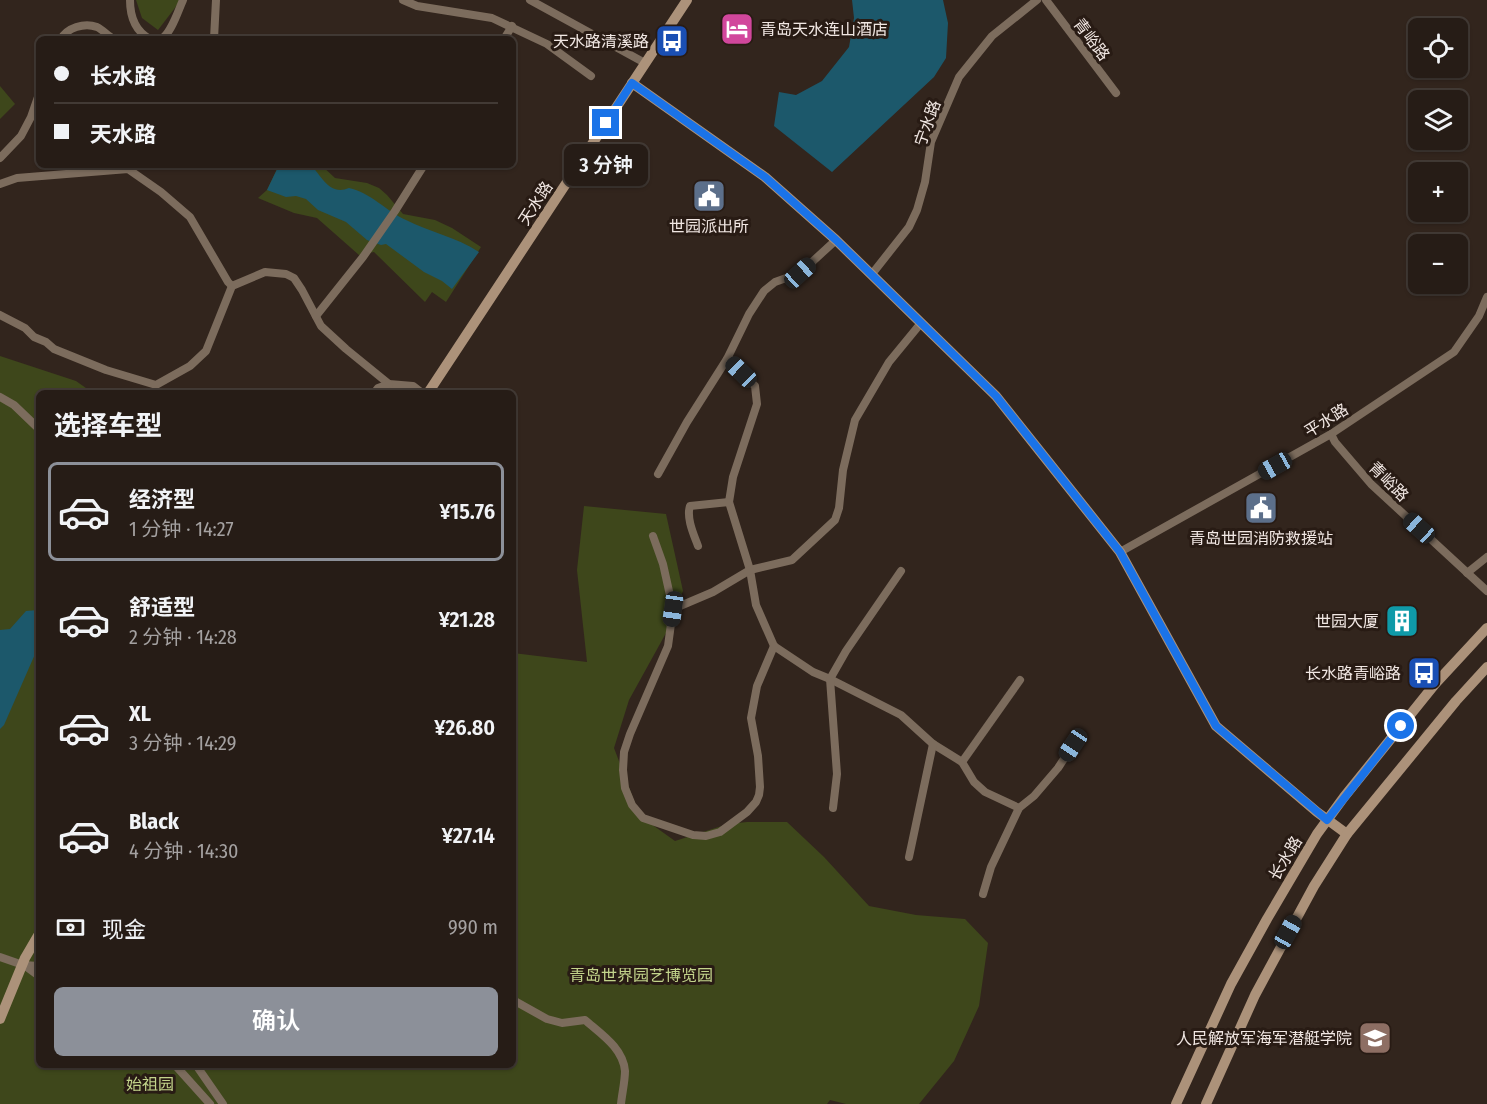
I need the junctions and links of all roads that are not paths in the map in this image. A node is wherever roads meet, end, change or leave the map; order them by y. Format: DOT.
graph roads {
  1 [pos="130,0"];
  2 [pos="183,0"];
  3 [pos="216,0"];
  4 [pos="403,0"];
  5 [pos="530,0"];
  6 [pos="687,0"];
  7 [pos="1036,0"];
  8 [pos="1046,0"];
  9 [pos="512,26"];
  10 [pos="62,36"];
  11 [pos="110,36"];
  12 [pos="145,36"];
  13 [pos="166,36"];
  14 [pos="214,36"];
  15 [pos="506,36"];
  16 [pos="645,63"];
  17 [pos="591,76"];
  18 [pos="632,83"];
  19 [pos="1116,93"];
  20 [pos="36,103"];
  21 [pos="0,158"];
  22 [pos="119,168"];
  23 [pos="130,168"];
  24 [pos="422,168"];
  25 [pos="0,184"];
  26 [pos="836,240"];
  27 [pos="872,274"];
  28 [pos="232,286"];
  29 [pos="1487,297"];
  30 [pos="0,315"];
  31 [pos="316,316"];
  32 [pos="921,323"];
  33 [pos="727,359"];
  34 [pos="389,384"];
  35 [pos="156,385"];
  36 [pos="158,390"];
  37 [pos="376,390"];
  38 [pos="418,390"];
  39 [pos="430,390"];
  40 [pos="0,398"];
  41 [pos="36,426"];
  42 [pos="1331,434"];
  43 [pos="658,474"];
  44 [pos="729,502"];
  45 [pos="653,536"];
  46 [pos="699,546"];
  47 [pos="1120,552"];
  48 [pos="1487,557"];
  49 [pos="750,570"];
  50 [pos="901,571"];
  51 [pos="1467,573"];
  52 [pos="1487,591"];
  53 [pos="673,609"];
  54 [pos="1487,628"];
  55 [pos="774,646"];
  56 [pos="1487,667"];
  57 [pos="830,679"];
  58 [pos="1020,680"];
  59 [pos="933,744"];
  60 [pos="1073,745"];
  61 [pos="962,762"];
  62 [pos="833,808"];
  63 [pos="1019,808"];
  64 [pos="1327,820"];
  65 [pos="1347,834"];
  66 [pos="909,857"];
  67 [pos="983,894"];
  68 [pos="36,939"];
  69 [pos="0,957"];
  70 [pos="22,965"];
  71 [pos="36,966"];
  72 [pos="36,974"];
  73 [pos="516,1002"];
  74 [pos="0,1019"];
  75 [pos="178,1068"];
  76 [pos="198,1068"];
  77 [pos="210,1104"];
  78 [pos="223,1104"];
  79 [pos="621,1104"];
  80 [pos="1176,1104"];
  81 [pos="1206,1104"];
  1 -- 12 [label="street"];
  2 -- 13 [label="street"];
  3 -- 14 [label="street"];
  4 -- 9 [label="street"];
  5 -- 16 [label="street"];
  6 -- 16 [label="street, 天水路"];
  7 -- 27 [label="street, 宁水路"];
  8 -- 19 [label="street, 青峪路"];
  9 -- 15 [label="street"];
  9 -- 17 [label="street"];
  10 -- 11 [label="street"];
  16 -- 18 [label="street, 天水路"];
  18 -- 26 [label="street"];
  18 -- 39 [label="street, 天水路"];
  20 -- 21 [label="street"];
  22 -- 25 [label="street"];
  23 -- 28 [label="street"];
  24 -- 31 [label="street"];
  26 -- 27 [label="street"];
  26 -- 33 [label="street"];
  27 -- 32 [label="street"];
  28 -- 31 [label="street"];
  28 -- 35 [label="street"];
  29 -- 42 [label="street, 平水路"];
  30 -- 35 [label="street"];
  31 -- 34 [label="street"];
  32 -- 47 [label="street"];
  32 -- 49 [label="street"];
  33 -- 43 [label="street"];
  33 -- 44 [label="street"];
  34 -- 37 [label="street"];
  34 -- 38 [label="street"];
  35 -- 36 [label="street"];
  40 -- 41 [label="street"];
  42 -- 47 [label="street, 平水路"];
  42 -- 51 [label="street, 青峪路"];
  44 -- 46 [label="street"];
  44 -- 49 [label="street"];
  45 -- 53 [label="street"];
  47 -- 64 [label="street"];
  48 -- 51 [label="street"];
  49 -- 53 [label="street"];
  49 -- 55 [label="street"];
  50 -- 57 [label="street"];
  51 -- 52 [label="street, 青峪路"];
  53 -- 55 [label="street"];
  54 -- 64 [label="street, 长水路"];
  55 -- 57 [label="street"];
  56 -- 65 [label="street"];
  57 -- 59 [label="street"];
  57 -- 62 [label="street"];
  58 -- 61 [label="street"];
  59 -- 61 [label="street"];
  59 -- 66 [label="street"];
  60 -- 63 [label="street"];
  61 -- 63 [label="street"];
  63 -- 67 [label="street"];
  64 -- 65 [label="street"];
  64 -- 80 [label="street, 长水路"];
  65 -- 81 [label="street"];
  68 -- 70 [label="street"];
  69 -- 70 [label="street"];
  70 -- 71 [label="street"];
  70 -- 72 [label="street"];
  70 -- 74 [label="street"];
  73 -- 79 [label="street"];
  75 -- 77 [label="street"];
  76 -- 78 [label="street"];
}
